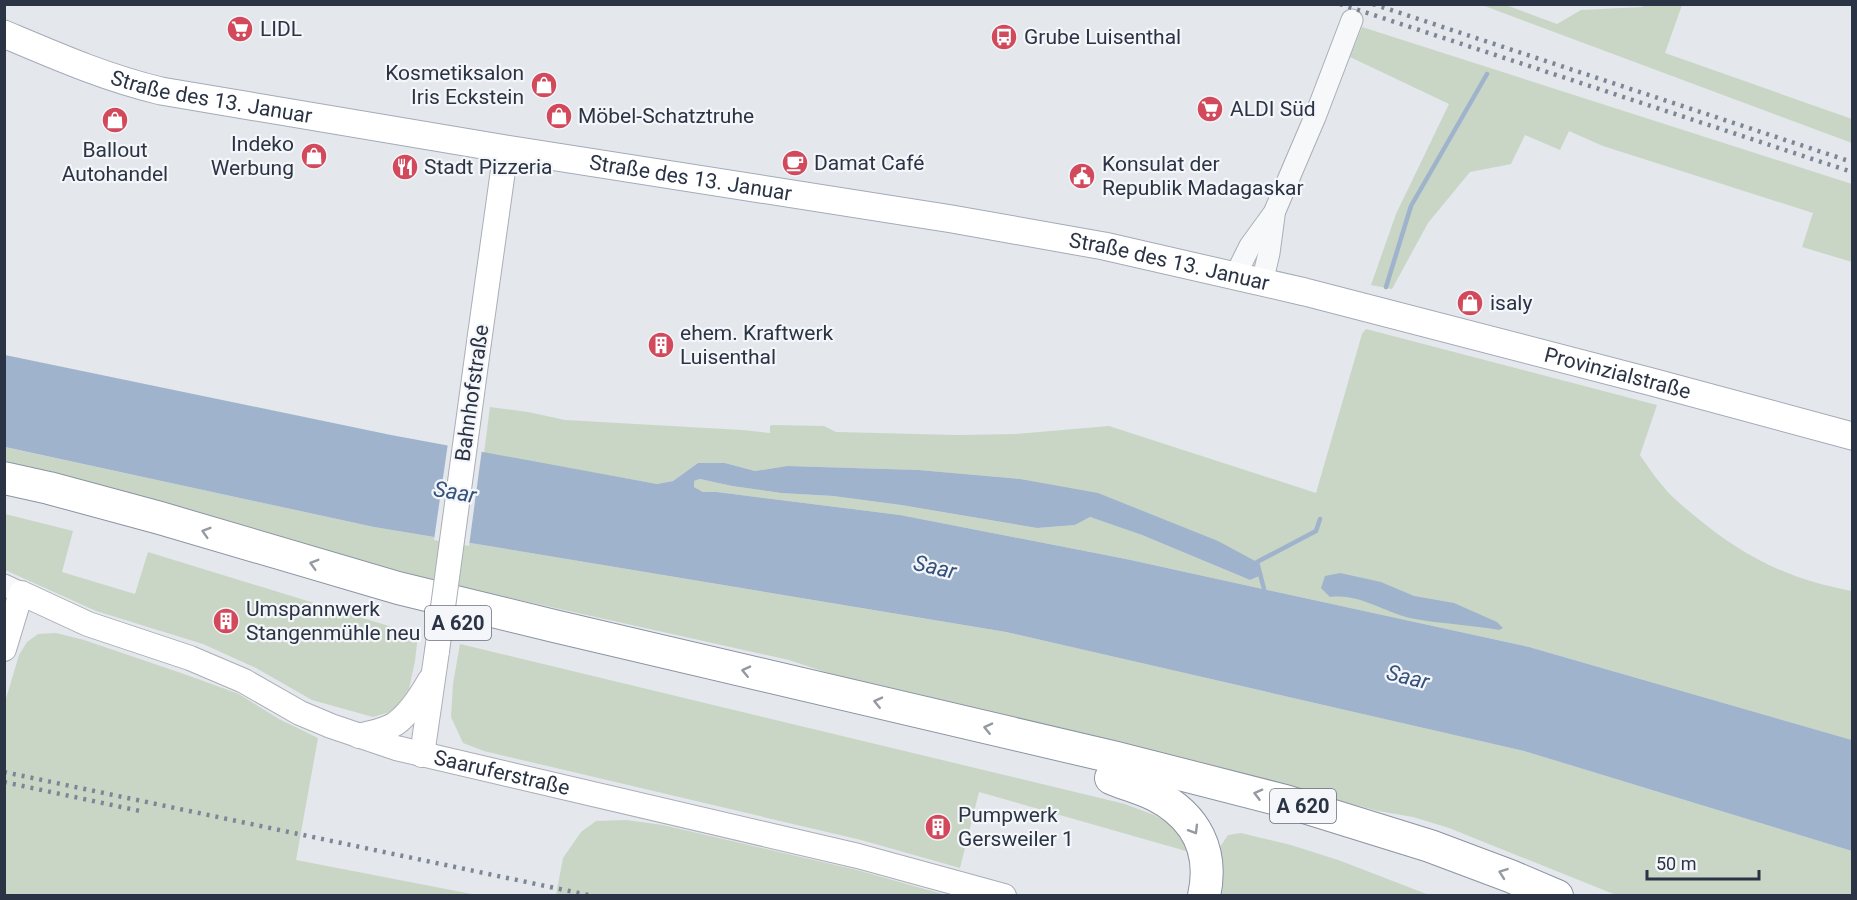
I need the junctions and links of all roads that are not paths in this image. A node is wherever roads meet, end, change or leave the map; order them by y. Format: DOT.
graph roads {
  1 [pos="1352,20"];
  2 [pos="4,34"];
  3 [pos="506,149"];
  4 [pos="1250,280"];
  5 [pos="1381,312"];
  6 [pos="1852,435"];
  7 [pos="4,478"];
  8 [pos="4,499"];
  9 [pos="13,589"];
  10 [pos="4,649"];
  11 [pos="435,662"];
  12 [pos="941,728"];
  13 [pos="359,736"];
  14 [pos="1041,751"];
  15 [pos="422,755"];
  16 [pos="1111,778"];
  17 [pos="1004,896"];
  18 [pos="1204,896"];
  19 [pos="1503,896"];
  20 [pos="1557,896"];
  1 -- 4 [label="street"];
  2 -- 3 [label="main road, Straße des 13. Januar"];
  3 -- 4 [label="main road, Straße des 13. Januar"];
  3 -- 11 [label="main road, Bahnhofstraße, bridge"];
  4 -- 5 [label="main road, Straße des 13. Januar"];
  5 -- 6 [label="main road, Provinzialstraße"];
  12 -- 7 [label="highway, A 620, one-way"];
  8 -- 12 [label="highway, A 620"];
  9 -- 10 [label="main road"];
  9 -- 13 [label="main road, Saaruferstraße"];
  11 -- 13 [label="main road, Bahnhofstraße"];
  11 -- 15 [label="main road, Bahnhofstraße"];
  12 -- 14 [label="highway, A 620"];
  13 -- 15 [label="main road, Saaruferstraße"];
  14 -- 16 [label="highway, A 620"];
  20 -- 14 [label="highway, A 620, one-way"];
  15 -- 17 [label="main road, Saaruferstraße"];
  16 -- 18 [label="highway, one-way"];
  16 -- 19 [label="highway, A 620"];
}
